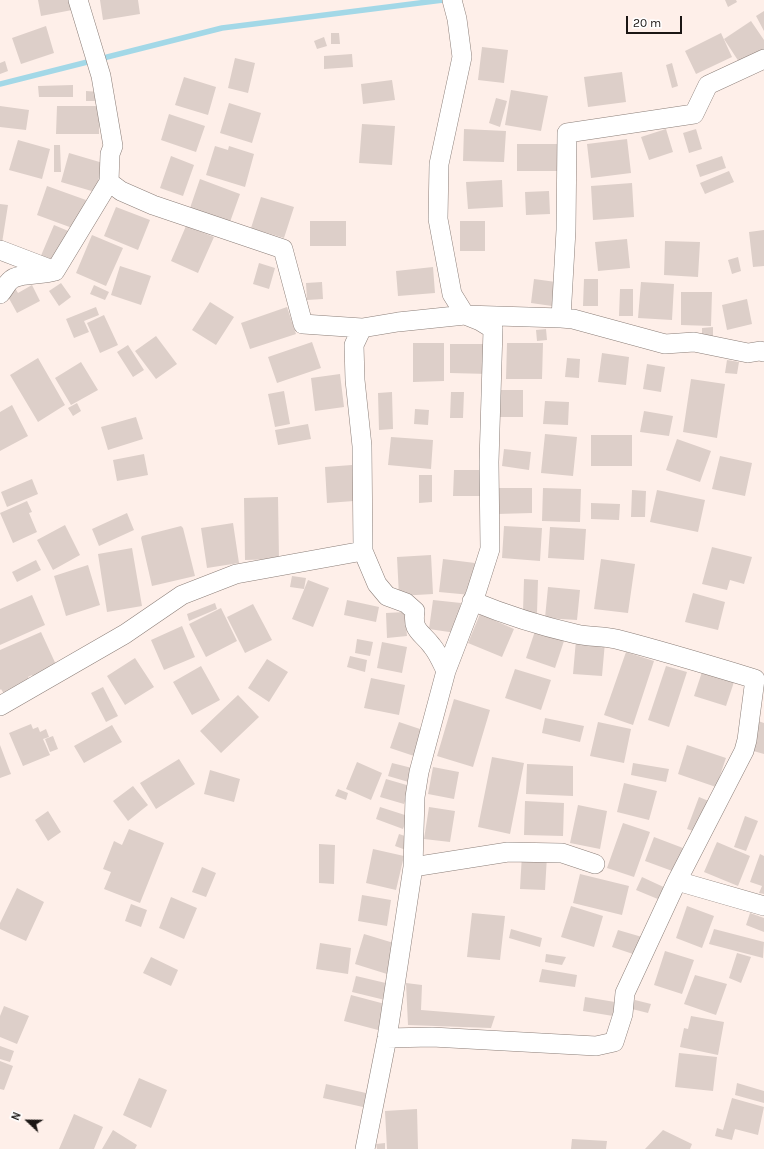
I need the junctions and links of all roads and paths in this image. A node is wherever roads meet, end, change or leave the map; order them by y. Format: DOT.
graph roads {
  1 [pos="78,0"];
  2 [pos="452,0"];
  3 [pos="764,59"];
  4 [pos="109,182"];
  5 [pos="0,250"];
  6 [pos="55,271"];
  7 [pos="0,294"];
  8 [pos="465,315"];
  9 [pos="561,318"];
  10 [pos="362,328"];
  11 [pos="764,352"];
  12 [pos="363,551"];
  13 [pos="472,601"];
  14 [pos="446,671"];
  15 [pos="0,706"];
  16 [pos="595,864"];
  17 [pos="413,867"];
  18 [pos="677,881"];
  19 [pos="764,906"];
  20 [pos="387,1038"];
  21 [pos="365,1149"];
  1 -- 4 [label="street"];
  2 -- 8 [label="street"];
  3 -- 9 [label="street"];
  4 -- 6 [label="street"];
  4 -- 10 [label="street"];
  5 -- 6 [label="street"];
  6 -- 7 [label="street"];
  8 -- 9 [label="street"];
  8 -- 10 [label="street"];
  8 -- 13 [label="street"];
  9 -- 11 [label="street"];
  10 -- 12 [label="street"];
  12 -- 14 [label="street"];
  12 -- 15 [label="street"];
  13 -- 14 [label="street"];
  13 -- 18 [label="street"];
  14 -- 17 [label="street"];
  16 -- 17 [label="street"];
  17 -- 20 [label="street"];
  18 -- 19 [label="street"];
  18 -- 20 [label="street"];
  20 -- 21 [label="street"];
}
